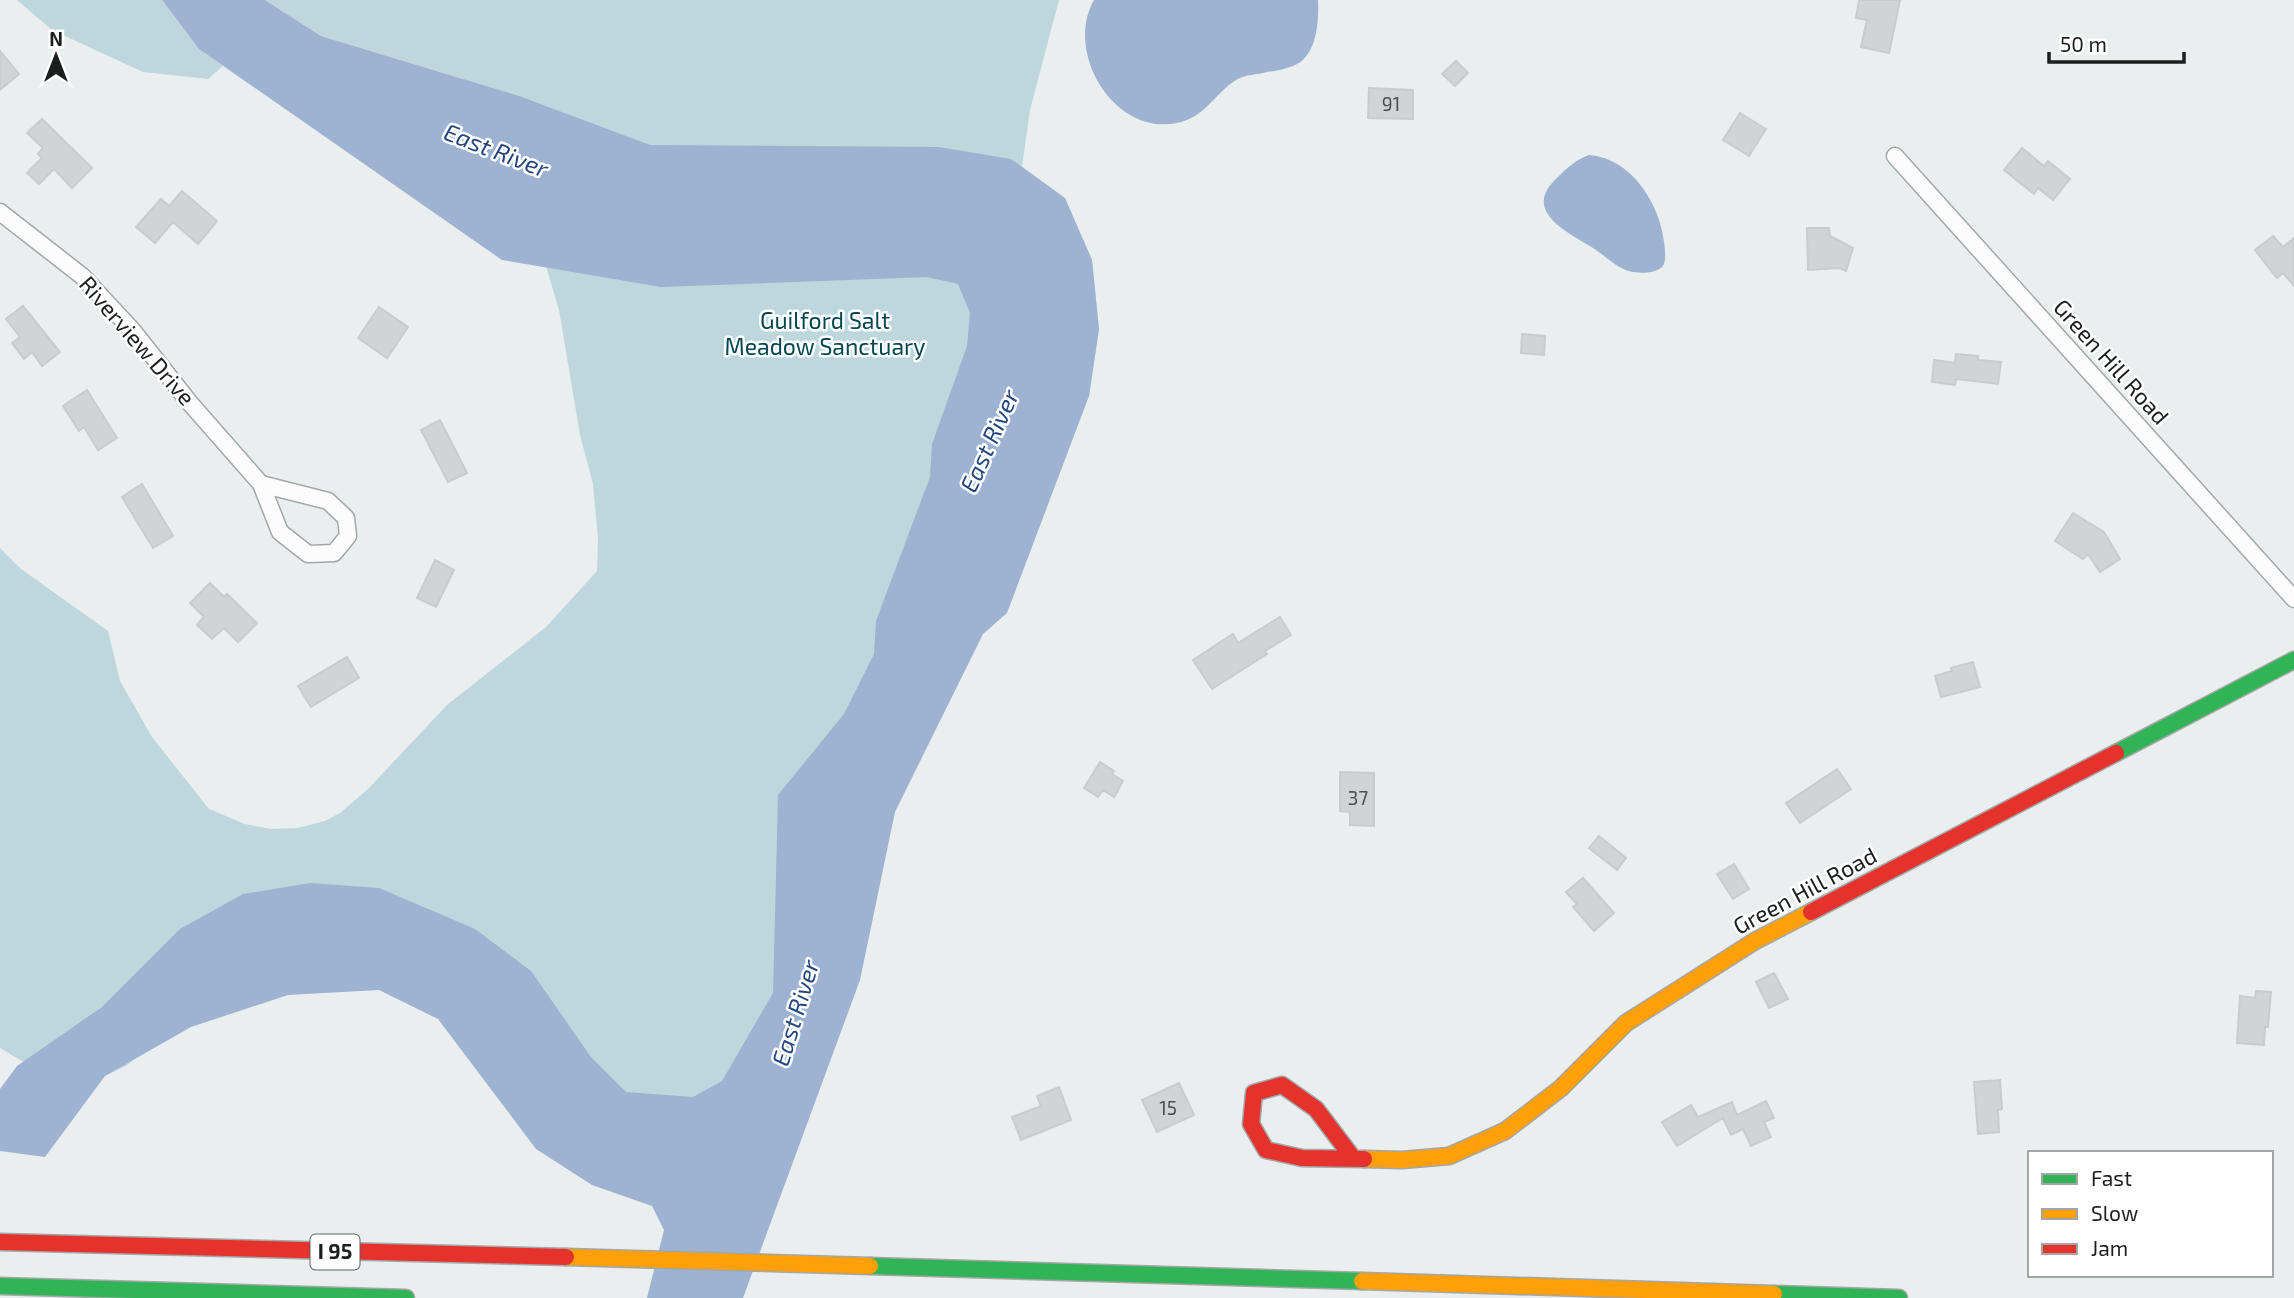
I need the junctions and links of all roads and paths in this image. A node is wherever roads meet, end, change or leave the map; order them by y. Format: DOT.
graph roads {
  1 [pos="1895,156"];
  2 [pos="0,212"];
  3 [pos="261,484"];
  4 [pos="2294,599"];
  5 [pos="2294,660"];
  6 [pos="1353,1158"];
  7 [pos="0,1242"];
  8 [pos="0,1286"];
  9 [pos="0,1292"];
  10 [pos="4,1298"];
  11 [pos="406,1298"];
  12 [pos="1899,1298"];
  1 -- 4 [label="street, Green Hill Road"];
  2 -- 3 [label="street, Riverview Drive"];
  3 -- 3 [label="street, Riverview Drive"];
  5 -- 6 [label="main road, Green Hill Road"];
  6 -- 6 [label="main road, Green Hill Road"];
  7 -- 12 [label="main road, I 95"];
  8 -- 11 [label="main road, I 95"];
  9 -- 10 [label="street"];
}
